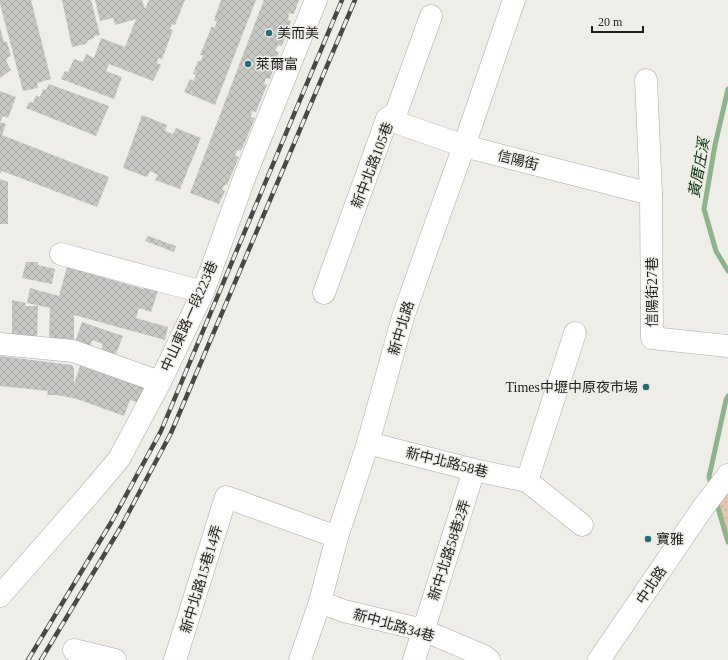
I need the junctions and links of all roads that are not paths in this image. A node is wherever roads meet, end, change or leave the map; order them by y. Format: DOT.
graph roads {
  1 [pos="316,0"];
  2 [pos="514,0"];
  3 [pos="431,16"];
  4 [pos="646,80"];
  5 [pos="387,119"];
  6 [pos="464,146"];
  7 [pos="651,194"];
  8 [pos="61,254"];
  9 [pos="203,292"];
  10 [pos="324,293"];
  11 [pos="575,333"];
  12 [pos="0,344"];
  13 [pos="728,346"];
  14 [pos="160,382"];
  15 [pos="368,443"];
  16 [pos="474,470"];
  17 [pos="728,476"];
  18 [pos="527,482"];
  19 [pos="582,525"];
  20 [pos="337,537"];
  21 [pos="0,596"];
  22 [pos="320,602"];
  23 [pos="423,630"];
  24 [pos="74,650"];
  25 [pos="115,660"];
  26 [pos="175,660"];
  27 [pos="300,660"];
  28 [pos="414,660"];
  29 [pos="488,660"];
  30 [pos="599,660"];
  1 -- 9 [label="street, 中山東路一段223巷"];
  2 -- 6 [label="street, 新中北路"];
  3 -- 5 [label="street, 新中北路105巷"];
  4 -- 7 [label="street"];
  5 -- 6 [label="street, 信陽街"];
  5 -- 10 [label="street, 新中北路105巷"];
  6 -- 7 [label="street, 信陽街"];
  6 -- 15 [label="street, 新中北路"];
  7 -- 13 [label="street, 信陽街27巷"];
  8 -- 9 [label="street"];
  9 -- 14 [label="street, 中山東路一段223巷"];
  11 -- 18 [label="street"];
  12 -- 14 [label="street"];
  14 -- 21 [label="street, 中山東路一段223巷"];
  15 -- 16 [label="street, 新中北路58巷"];
  15 -- 20 [label="street, 新中北路"];
  16 -- 18 [label="street, 新中北路58巷"];
  16 -- 23 [label="street, 新中北路58巷2弄"];
  17 -- 30 [label="street, 中北路"];
  18 -- 19 [label="street, 新中北路58巷"];
  20 -- 22 [label="street, 新中北路"];
  20 -- 26 [label="street, 新中北路15巷14弄"];
  22 -- 23 [label="street, 新中北路34巷"];
  22 -- 27 [label="street, 新中北路"];
  23 -- 28 [label="street, 新中北路58巷2弄"];
  23 -- 29 [label="street, 新中北路34巷"];
  24 -- 25 [label="street"];
}
